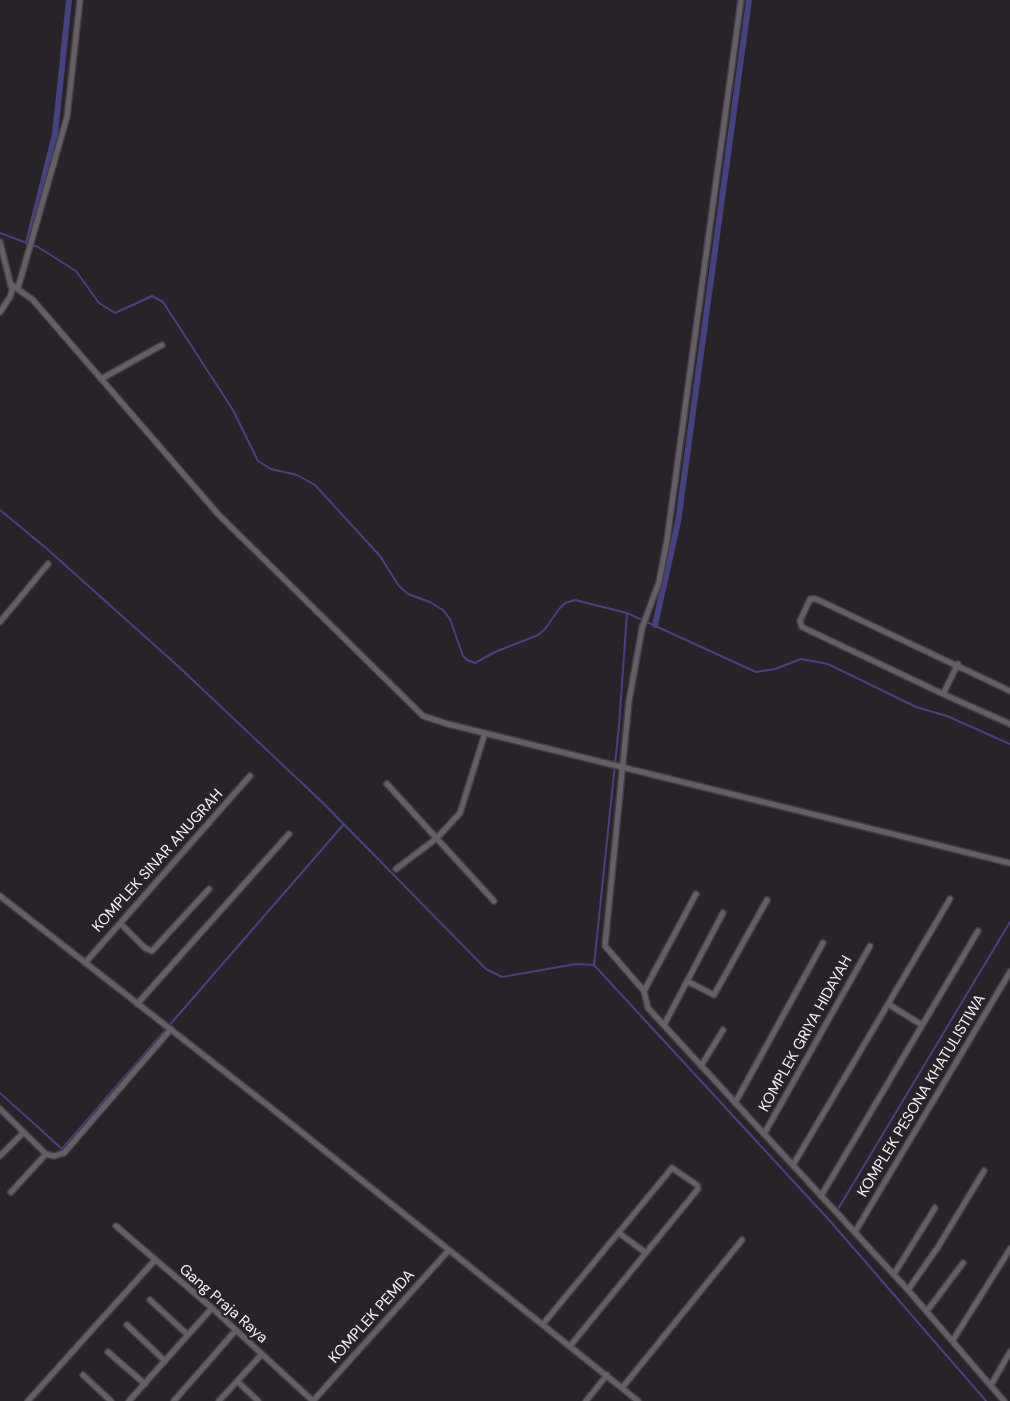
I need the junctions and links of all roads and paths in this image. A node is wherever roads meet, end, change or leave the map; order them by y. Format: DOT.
graph roads {
  1 [pos="80,0"];
  2 [pos="740,0"];
  3 [pos="0,242"];
  4 [pos="12,285"];
  5 [pos="18,288"];
  6 [pos="0,312"];
  7 [pos="162,345"];
  8 [pos="101,379"];
  9 [pos="48,564"];
  10 [pos="0,622"];
  11 [pos="958,664"];
  12 [pos="1010,691"];
  13 [pos="943,694"];
  14 [pos="1010,724"];
  15 [pos="485,733"];
  16 [pos="621,766"];
  17 [pos="250,776"];
  18 [pos="387,784"];
  19 [pos="288,834"];
  20 [pos="437,838"];
  21 [pos="1010,863"];
  22 [pos="396,869"];
  23 [pos="208,889"];
  24 [pos="696,894"];
  25 [pos="0,896"];
  26 [pos="950,899"];
  27 [pos="768,900"];
  28 [pos="494,901"];
  29 [pos="723,913"];
  30 [pos="121,924"];
  31 [pos="978,931"];
  32 [pos="822,944"];
  33 [pos="870,946"];
  34 [pos="85,963"];
  35 [pos="1010,972"];
  36 [pos="687,981"];
  37 [pos="644,991"];
  38 [pos="137,1004"];
  39 [pos="888,1004"];
  40 [pos="664,1025"];
  41 [pos="922,1025"];
  42 [pos="169,1027"];
  43 [pos="723,1030"];
  44 [pos="701,1066"];
  45 [pos="735,1103"];
  46 [pos="0,1109"];
  47 [pos="24,1132"];
  48 [pos="764,1134"];
  49 [pos="46,1154"];
  50 [pos="0,1156"];
  51 [pos="792,1165"];
  52 [pos="984,1171"];
  53 [pos="11,1192"];
  54 [pos="820,1196"];
  55 [pos="935,1208"];
  56 [pos="116,1226"];
  57 [pos="855,1232"];
  58 [pos="619,1233"];
  59 [pos="742,1240"];
  60 [pos="1010,1249"];
  61 [pos="449,1250"];
  62 [pos="646,1253"];
  63 [pos="154,1261"];
  64 [pos="963,1263"];
  65 [pos="894,1274"];
  66 [pos="908,1290"];
  67 [pos="150,1300"];
  68 [pos="212,1308"];
  69 [pos="927,1311"];
  70 [pos="543,1324"];
  71 [pos="127,1325"];
  72 [pos="236,1330"];
  73 [pos="188,1335"];
  74 [pos="953,1340"];
  75 [pos="570,1346"];
  76 [pos="108,1352"];
  77 [pos="1010,1352"];
  78 [pos="262,1354"];
  79 [pos="165,1360"];
  80 [pos="83,1375"];
  81 [pos="607,1376"];
  82 [pos="237,1381"];
  83 [pos="145,1384"];
  84 [pos="991,1385"];
  85 [pos="622,1388"];
  86 [pos="133,1400"];
  87 [pos="28,1401"];
  88 [pos="111,1401"];
  89 [pos="174,1401"];
  90 [pos="219,1401"];
  91 [pos="258,1401"];
  92 [pos="313,1401"];
  93 [pos="586,1401"];
  94 [pos="638,1401"];
  95 [pos="1004,1401"];
  1 -- 5 [label="street"];
  2 -- 16 [label="street"];
  3 -- 4 [label="street"];
  4 -- 5 [label="street"];
  4 -- 6 [label="street"];
  5 -- 8 [label="street"];
  7 -- 8 [label="street"];
  8 -- 15 [label="street"];
  9 -- 10 [label="street"];
  11 -- 12 [label="street"];
  11 -- 13 [label="street"];
  11 -- 13 [label="street"];
  13 -- 14 [label="street"];
  15 -- 16 [label="street"];
  15 -- 20 [label="street"];
  16 -- 21 [label="street"];
  16 -- 37 [label="street"];
  17 -- 30 [label="street, KOMPLEK SINAR ANUGRAH"];
  18 -- 20 [label="street"];
  19 -- 38 [label="street"];
  20 -- 22 [label="street"];
  20 -- 28 [label="street"];
  23 -- 30 [label="street"];
  24 -- 37 [label="street"];
  25 -- 34 [label="street"];
  26 -- 39 [label="street"];
  27 -- 36 [label="street"];
  29 -- 36 [label="street"];
  30 -- 34 [label="street, KOMPLEK SINAR ANUGRAH"];
  31 -- 41 [label="street"];
  32 -- 45 [label="street"];
  33 -- 48 [label="street, KOMPLEK GRIYA HIDAYAH"];
  34 -- 38 [label="street"];
  35 -- 57 [label="street, KOMPLEK PESONA KHATULISTIWA"];
  36 -- 40 [label="street"];
  37 -- 40 [label="street"];
  38 -- 42 [label="street"];
  39 -- 41 [label="street"];
  39 -- 51 [label="street"];
  40 -- 44 [label="street"];
  41 -- 54 [label="street"];
  42 -- 49 [label="street"];
  42 -- 61 [label="street"];
  43 -- 44 [label="street"];
  44 -- 45 [label="street"];
  45 -- 48 [label="street"];
  46 -- 47 [label="street"];
  47 -- 49 [label="street"];
  47 -- 50 [label="street"];
  48 -- 51 [label="street"];
  49 -- 53 [label="street"];
  51 -- 54 [label="street"];
  52 -- 66 [label="street"];
  54 -- 57 [label="street"];
  55 -- 65 [label="street"];
  56 -- 63 [label="street, Gang Praja Raya"];
  57 -- 65 [label="street"];
  58 -- 62 [label="street"];
  58 -- 62 [label="street"];
  58 -- 70 [label="street"];
  59 -- 85 [label="street"];
  60 -- 74 [label="street"];
  61 -- 70 [label="street"];
  61 -- 92 [label="street, KOMPLEK PEMDA"];
  62 -- 75 [label="street"];
  63 -- 68 [label="street, Gang Praja Raya"];
  63 -- 87 [label="street"];
  64 -- 69 [label="street"];
  65 -- 66 [label="street"];
  66 -- 69 [label="street"];
  67 -- 73 [label="street"];
  68 -- 72 [label="street, Gang Praja Raya"];
  68 -- 73 [label="street"];
  69 -- 74 [label="street"];
  70 -- 75 [label="street"];
  71 -- 79 [label="street"];
  72 -- 78 [label="street, Gang Praja Raya"];
  72 -- 89 [label="street"];
  73 -- 79 [label="street"];
  74 -- 84 [label="street"];
  75 -- 81 [label="street"];
  76 -- 83 [label="street"];
  77 -- 84 [label="street"];
  78 -- 82 [label="street"];
  78 -- 92 [label="street, Gang Praja Raya"];
  79 -- 83 [label="street"];
  80 -- 88 [label="street"];
  81 -- 85 [label="street"];
  81 -- 93 [label="street"];
  82 -- 90 [label="street"];
  82 -- 91 [label="street"];
  83 -- 86 [label="street"];
  84 -- 95 [label="street"];
  85 -- 94 [label="street"];
}
